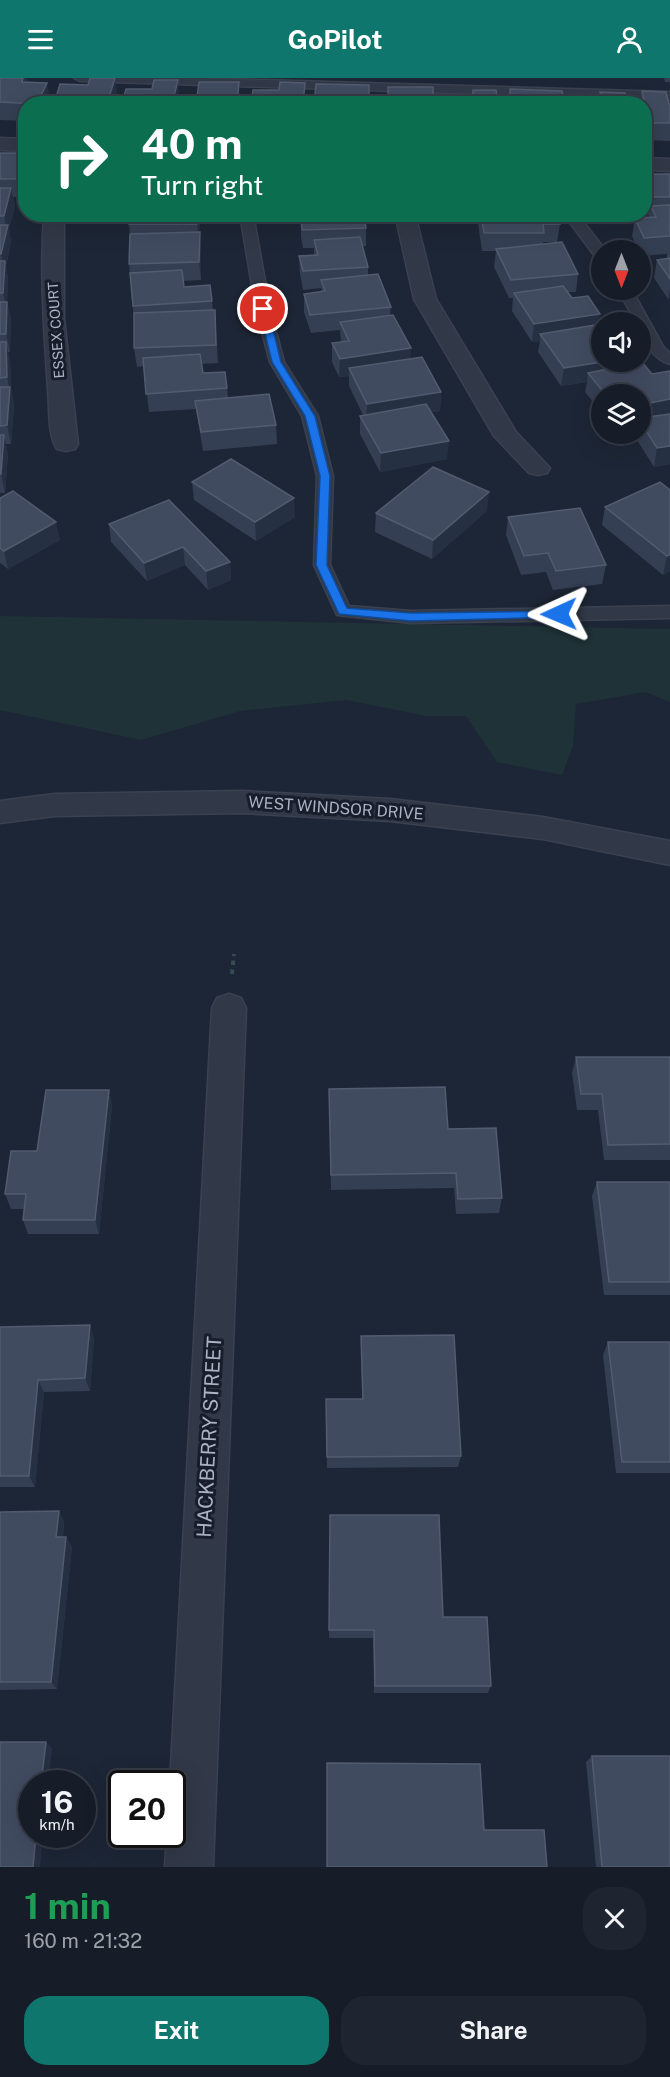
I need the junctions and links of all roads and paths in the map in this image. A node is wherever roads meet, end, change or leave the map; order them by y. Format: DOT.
graph roads {
  1 [pos="80,78"];
  2 [pos="670,96"];
  3 [pos="0,144"];
  4 [pos="18,145"];
  5 [pos="652,164"];
  6 [pos="670,165"];
  7 [pos="54,222"];
  8 [pos="247,222"];
  9 [pos="407,222"];
  10 [pos="577,222"];
  11 [pos="591,241"];
  12 [pos="630,300"];
  13 [pos="670,360"];
  14 [pos="66,444"];
  15 [pos="538,468"];
  16 [pos="670,612"];
  17 [pos="0,812"];
  18 [pos="670,853"];
  19 [pos="229,1008"];
  20 [pos="189,1867"];
  1 -- 2 [label="lane"];
  3 -- 4 [label="street"];
  5 -- 6 [label="street"];
  7 -- 14 [label="street, ESSEX COURT"];
  8 -- 16 [label="lane"];
  9 -- 15 [label="street"];
  10 -- 11 [label="lane"];
  12 -- 13 [label="lane"];
  17 -- 18 [label="street, WEST WINDSOR DRIVE"];
  19 -- 20 [label="street, HACKBERRY STREET"];
}
